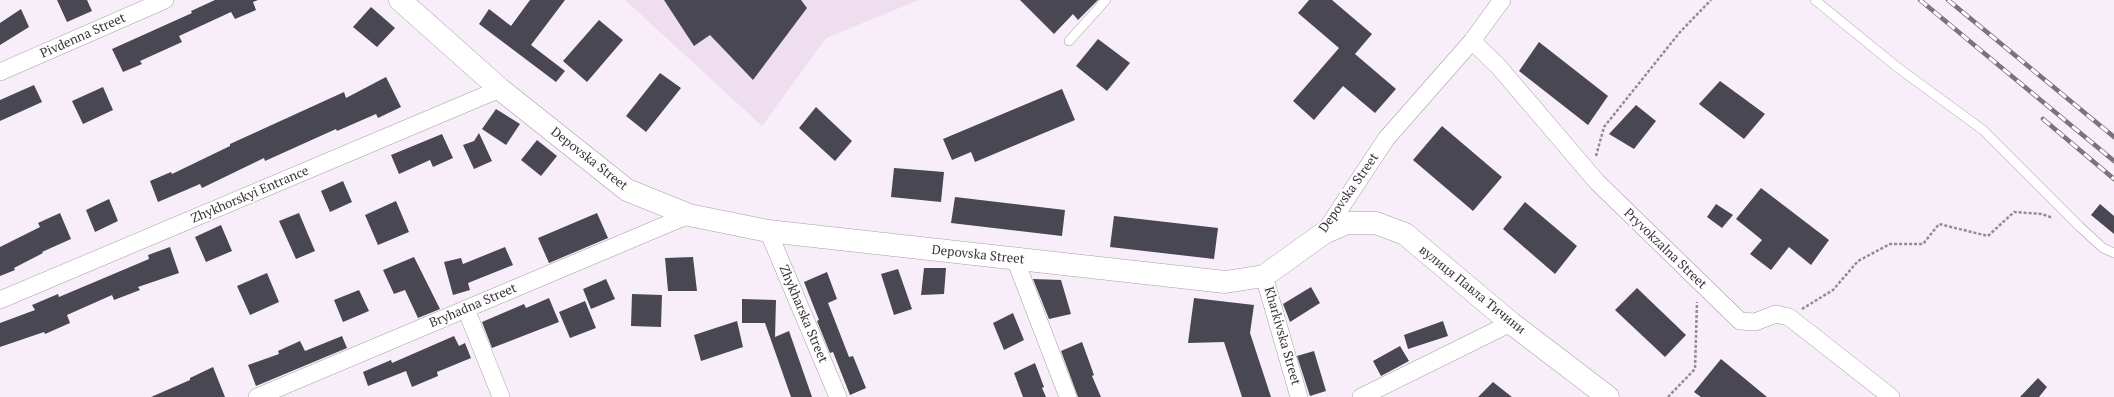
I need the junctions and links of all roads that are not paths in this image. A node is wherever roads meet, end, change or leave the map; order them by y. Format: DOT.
graph roads {
  1 [pos="165,0"];
  2 [pos="400,0"];
  3 [pos="1106,0"];
  4 [pos="1502,0"];
  5 [pos="1815,0"];
  6 [pos="1069,41"];
  7 [pos="1472,41"];
  8 [pos="0,72"];
  9 [pos="500,89"];
  10 [pos="689,216"];
  11 [pos="768,231"];
  12 [pos="1324,233"];
  13 [pos="2114,253"];
  14 [pos="1015,259"];
  15 [pos="1264,276"];
  16 [pos="0,300"];
  17 [pos="466,309"];
  18 [pos="1511,322"];
  19 [pos="257,397"];
  20 [pos="501,397"];
  21 [pos="838,397"];
  22 [pos="1068,397"];
  23 [pos="1299,397"];
  24 [pos="1361,397"];
  25 [pos="1608,397"];
  26 [pos="1891,397"];
  1 -- 8 [label="street, Pivdenna Street"];
  2 -- 9 [label="main road, Depovska Street"];
  3 -- 6 [label="lane"];
  4 -- 7 [label="street, Depovska Street"];
  5 -- 13 [label="lane"];
  7 -- 12 [label="street, Depovska Street"];
  7 -- 26 [label="street, Pryvokzalna Street"];
  9 -- 10 [label="main road, Depovska Street"];
  9 -- 16 [label="street, Zhykhorskyi Entrance"];
  10 -- 11 [label="main road, Depovska Street"];
  10 -- 17 [label="street, Bryhadna Street"];
  11 -- 14 [label="main road, Depovska Street"];
  11 -- 21 [label="street, Zhykharska Street"];
  12 -- 15 [label="main road, Depovska Street"];
  12 -- 18 [label="main road, вулиця Павла Тичини"];
  14 -- 15 [label="main road, Depovska Street"];
  14 -- 22 [label="street"];
  15 -- 23 [label="street, Kharkivska Street"];
  17 -- 19 [label="street, Bryhadna Street"];
  17 -- 20 [label="street"];
  18 -- 24 [label="street"];
  18 -- 25 [label="main road, вулиця Павла Тичини"];
}
